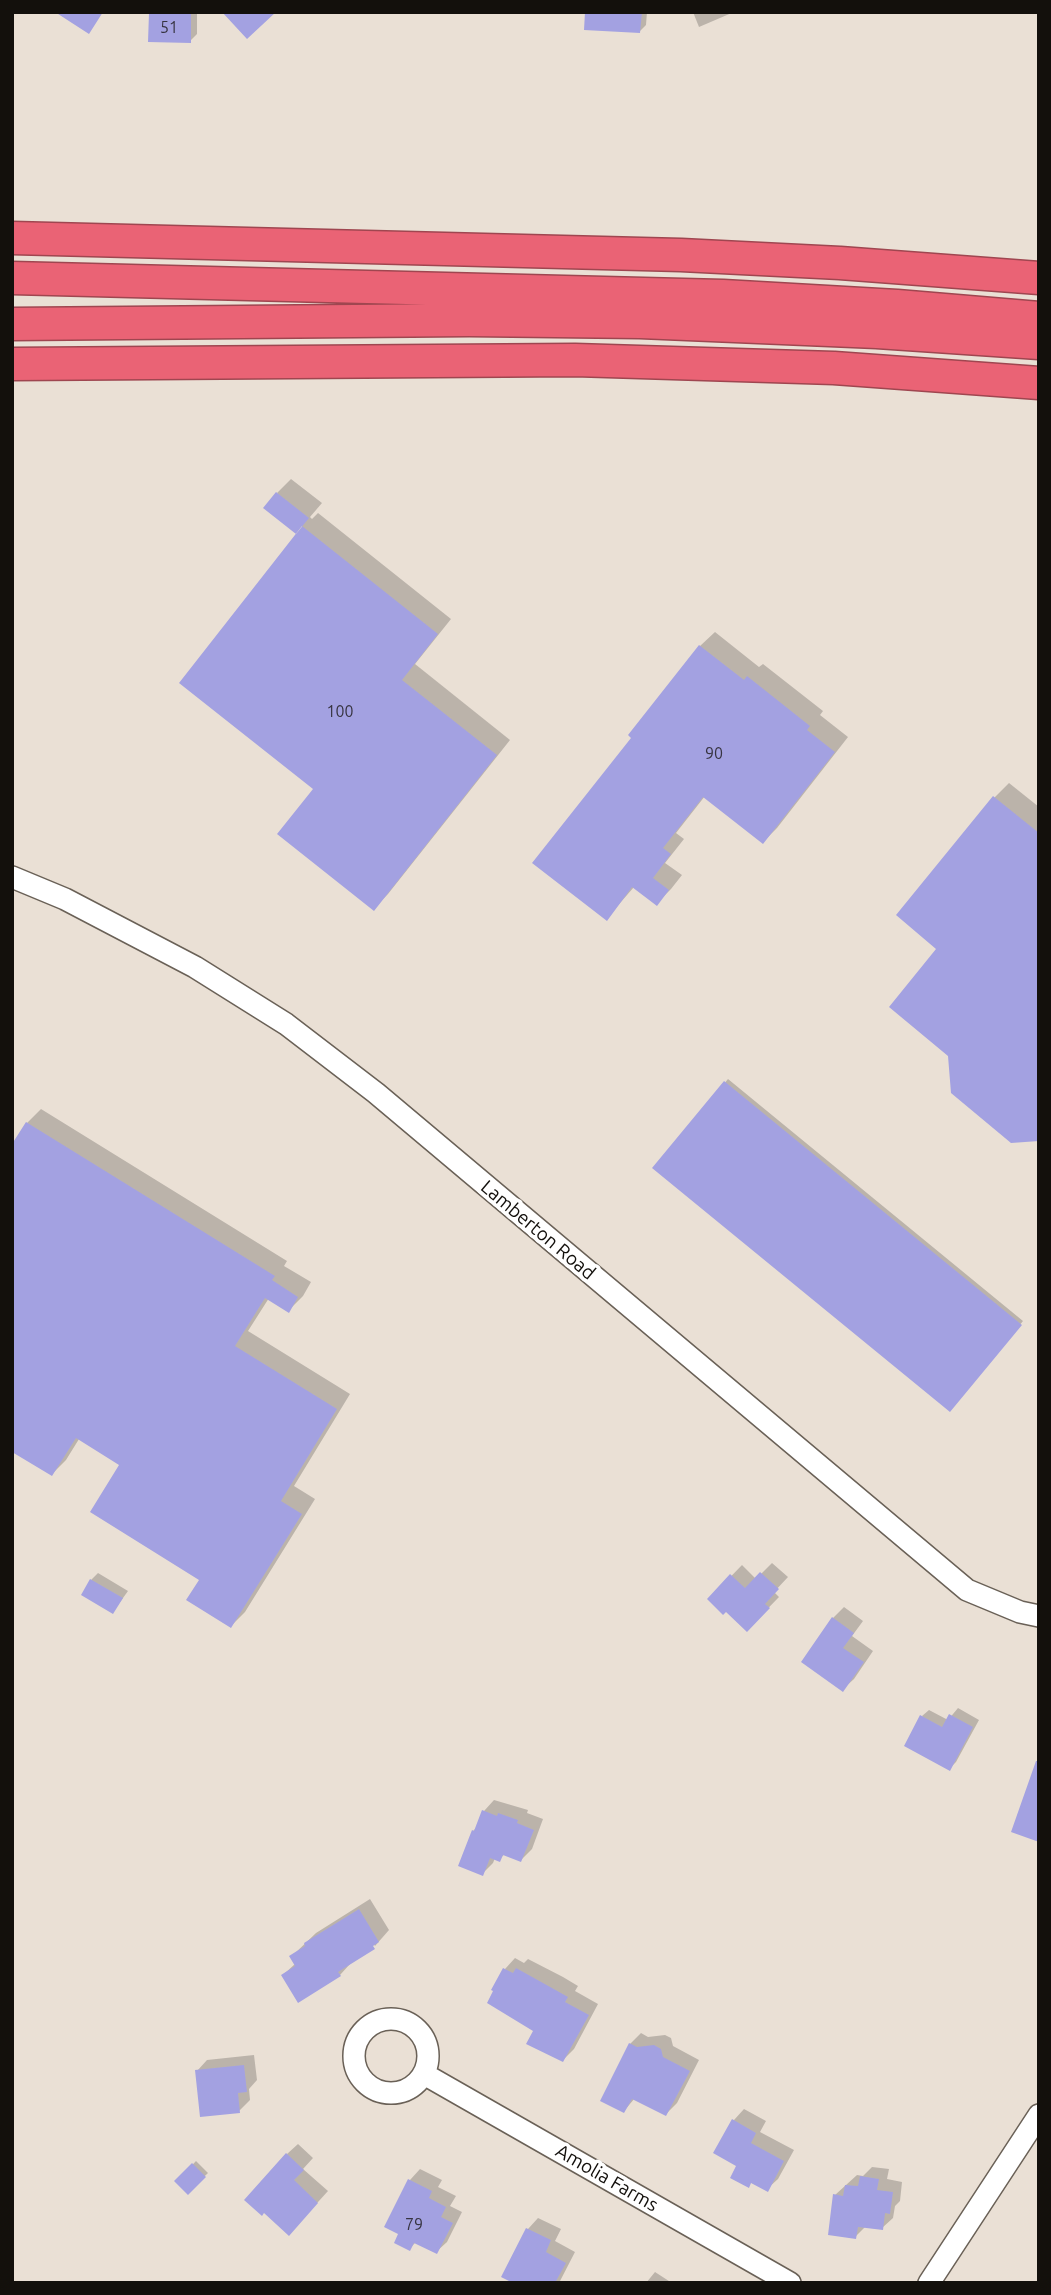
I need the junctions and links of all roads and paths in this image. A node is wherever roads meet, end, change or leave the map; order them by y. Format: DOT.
graph roads {
  1 [pos="12,238"];
  2 [pos="12,278"];
  3 [pos="1039,278"];
  4 [pos="1039,318"];
  5 [pos="12,324"];
  6 [pos="1039,343"];
  7 [pos="12,364"];
  8 [pos="1039,383"];
  9 [pos="12,877"];
  10 [pos="1039,1616"];
  11 [pos="424,2074"];
  12 [pos="1039,2115"];
  13 [pos="790,2283"];
  14 [pos="929,2283"];
  1 -- 3 [label="highway"];
  2 -- 4 [label="highway"];
  5 -- 6 [label="highway"];
  7 -- 8 [label="highway"];
  9 -- 10 [label="street, Lamberton Road"];
  11 -- 13 [label="street, Amolia Farms"];
  12 -- 14 [label="street"];
}
